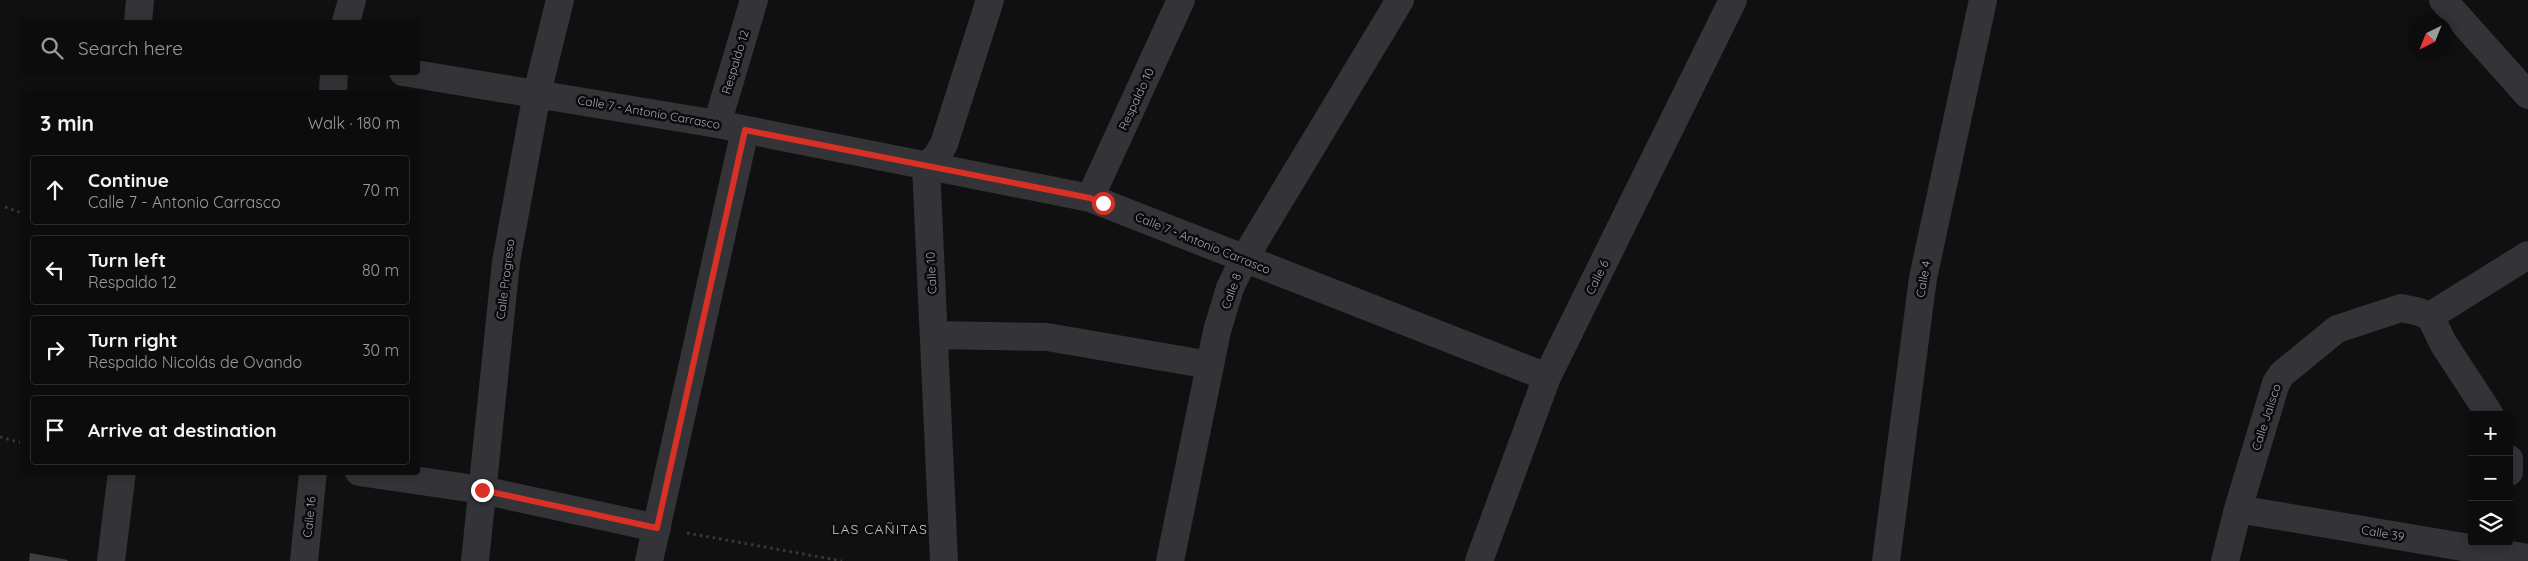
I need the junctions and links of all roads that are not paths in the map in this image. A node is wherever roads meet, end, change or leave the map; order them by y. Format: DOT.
graph roads {
  1 [pos="140,0"];
  2 [pos="352,0"];
  3 [pos="560,0"];
  4 [pos="754,0"];
  5 [pos="990,0"];
  6 [pos="1181,0"];
  7 [pos="1400,0"];
  8 [pos="1732,0"];
  9 [pos="1983,0"];
  10 [pos="2443,0"];
  11 [pos="138,20"];
  12 [pos="347,20"];
  13 [pos="334,75"];
  14 [pos="420,75"];
  15 [pos="333,90"];
  16 [pos="537,93"];
  17 [pos="2528,95"];
  18 [pos="717,124"];
  19 [pos="745,130"];
  20 [pos="926,166"];
  21 [pos="1090,198"];
  22 [pos="2528,255"];
  23 [pos="1244,259"];
  24 [pos="2430,316"];
  25 [pos="934,335"];
  26 [pos="1210,365"];
  27 [pos="1547,377"];
  28 [pos="2487,411"];
  29 [pos="122,475"];
  30 [pos="313,475"];
  31 [pos="380,475"];
  32 [pos="482,490"];
  33 [pos="2238,509"];
  34 [pos="657,528"];
  35 [pos="2493,547"];
  36 [pos="2528,558"];
  37 [pos="111,561"];
  38 [pos="304,561"];
  39 [pos="475,561"];
  40 [pos="649,561"];
  41 [pos="944,561"];
  42 [pos="1170,561"];
  43 [pos="1479,561"];
  44 [pos="1886,561"];
  45 [pos="2225,561"];
  1 -- 11 [label="street"];
  2 -- 12 [label="street"];
  3 -- 16 [label="street, Calle Progreso"];
  4 -- 18 [label="street, Respaldo 12"];
  5 -- 20 [label="street"];
  6 -- 21 [label="street, Respaldo 10"];
  7 -- 23 [label="street, Calle 8"];
  8 -- 27 [label="street, Calle 6"];
  9 -- 44 [label="street, Calle 4"];
  10 -- 17 [label="street"];
  13 -- 15 [label="street"];
  14 -- 16 [label="street, Calle 7 - Antonio Carrasco"];
  16 -- 18 [label="street, Calle 7 - Antonio Carrasco"];
  16 -- 32 [label="street, Calle Progreso"];
  18 -- 19 [label="street, Calle 7 - Antonio Carrasco"];
  19 -- 20 [label="street, Calle 7 - Antonio Carrasco"];
  19 -- 34 [label="street"];
  20 -- 21 [label="street, Calle 7 - Antonio Carrasco"];
  20 -- 25 [label="street, Calle 10"];
  21 -- 23 [label="street, Calle 7 - Antonio Carrasco"];
  22 -- 24 [label="street"];
  23 -- 26 [label="street, Calle 8"];
  23 -- 27 [label="street, Calle 7 - Antonio Carrasco"];
  24 -- 28 [label="street"];
  24 -- 33 [label="street, Calle Jalisco"];
  25 -- 26 [label="street"];
  25 -- 41 [label="street, Calle 10"];
  26 -- 42 [label="street, Calle 8"];
  27 -- 43 [label="street, Calle 6"];
  29 -- 37 [label="street"];
  30 -- 38 [label="street, Calle 16"];
  31 -- 32 [label="street"];
  32 -- 34 [label="street"];
  32 -- 39 [label="street, Calle Progreso"];
  33 -- 35 [label="street, Calle 39"];
  33 -- 45 [label="street, Calle Jalisco"];
  34 -- 40 [label="street"];
  35 -- 36 [label="street, Calle 39"];
}
